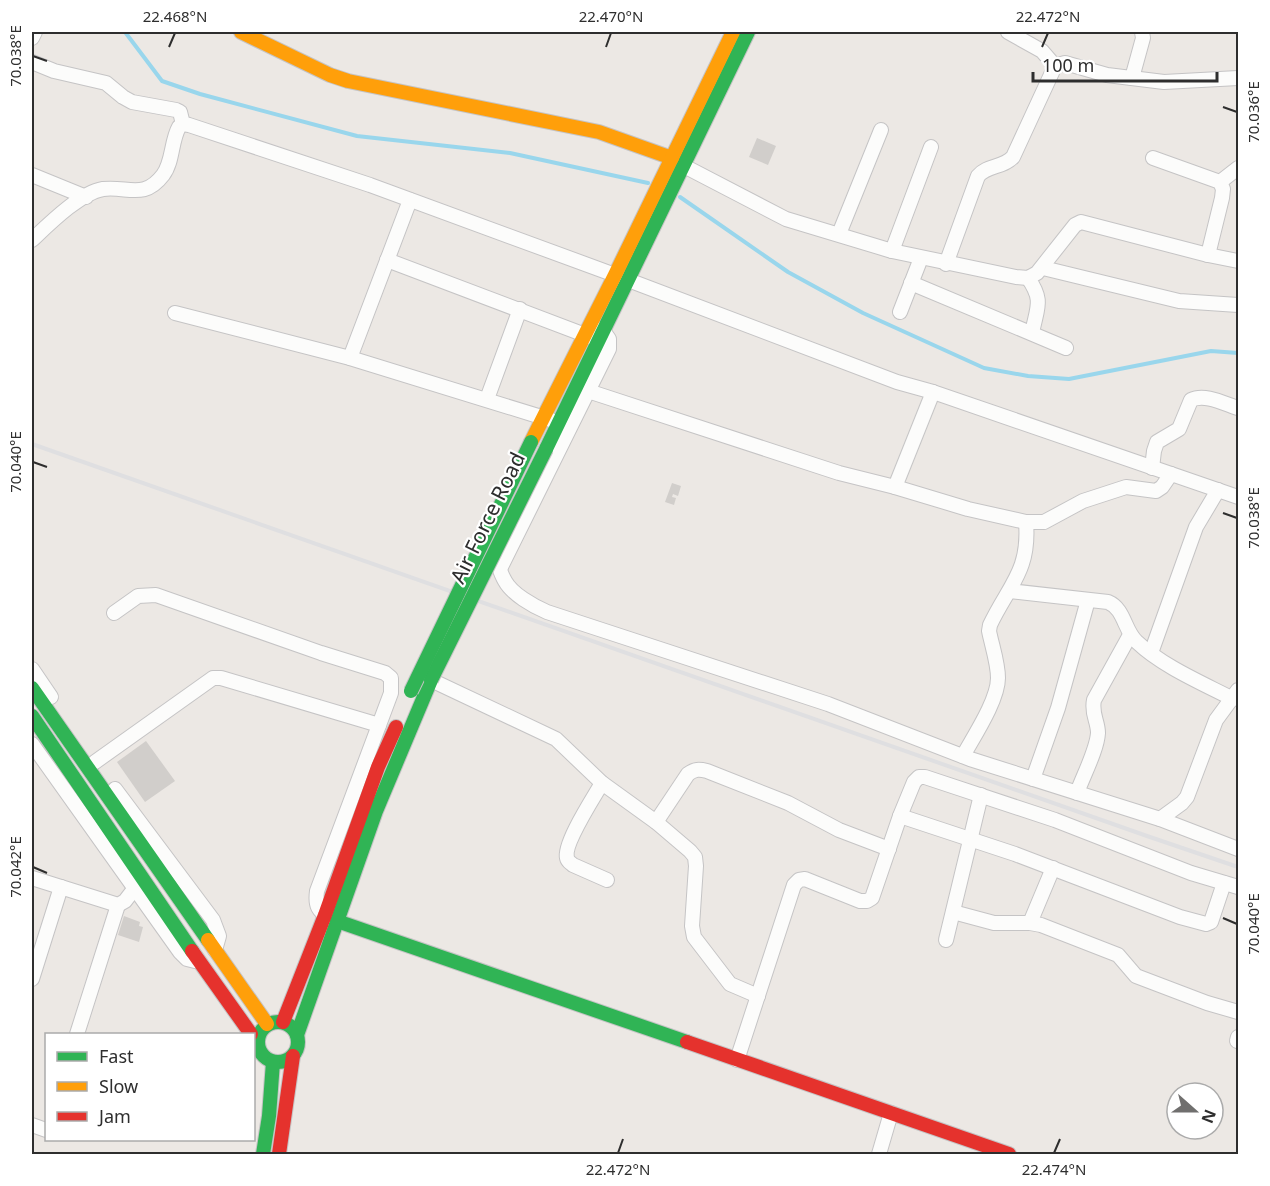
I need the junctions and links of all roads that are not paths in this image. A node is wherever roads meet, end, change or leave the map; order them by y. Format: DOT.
graph roads {
  1 [pos="35,32"];
  2 [pos="241,32"];
  3 [pos="733,32"];
  4 [pos="748,32"];
  5 [pos="1008,32"];
  6 [pos="1142,32"];
  7 [pos="32,38"];
  8 [pos="32,62"];
  9 [pos="1055,66"];
  10 [pos="1132,78"];
  11 [pos="1239,78"];
  12 [pos="183,124"];
  13 [pos="881,130"];
  14 [pos="931,147"];
  15 [pos="1153,158"];
  16 [pos="678,162"];
  17 [pos="1239,168"];
  18 [pos="32,175"];
  19 [pos="1220,182"];
  20 [pos="86,197"];
  21 [pos="410,200"];
  22 [pos="839,234"];
  23 [pos="32,240"];
  24 [pos="892,251"];
  25 [pos="1208,255"];
  26 [pos="921,258"];
  27 [pos="387,260"];
  28 [pos="1239,261"];
  29 [pos="946,264"];
  30 [pos="1043,268"];
  31 [pos="621,278"];
  32 [pos="1028,278"];
  33 [pos="911,283"];
  34 [pos="1239,305"];
  35 [pos="520,309"];
  36 [pos="900,312"];
  37 [pos="175,313"];
  38 [pos="1032,333"];
  39 [pos="594,334"];
  40 [pos="1066,348"];
  41 [pos="350,358"];
  42 [pos="588,390"];
  43 [pos="933,392"];
  44 [pos="487,399"];
  45 [pos="1239,408"];
  46 [pos="542,417"];
  47 [pos="559,422"];
  48 [pos="1152,468"];
  49 [pos="1170,474"];
  50 [pos="895,487"];
  51 [pos="1218,490"];
  52 [pos="1239,497"];
  53 [pos="1026,522"];
  54 [pos="494,554"];
  55 [pos="500,569"];
  56 [pos="1010,591"];
  57 [pos="1088,600"];
  58 [pos="114,613"];
  59 [pos="1130,635"];
  60 [pos="1151,652"];
  61 [pos="32,669"];
  62 [pos="431,680"];
  63 [pos="32,688"];
  64 [pos="1236,695"];
  65 [pos="32,716"];
  66 [pos="379,724"];
  67 [pos="32,744"];
  68 [pos="963,756"];
  69 [pos="95,762"];
  70 [pos="1033,778"];
  71 [pos="602,783"];
  72 [pos="1077,793"];
  73 [pos="981,795"];
  74 [pos="900,816"];
  75 [pos="1160,819"];
  76 [pos="656,822"];
  77 [pos="970,840"];
  78 [pos="889,849"];
  79 [pos="1239,849"];
  80 [pos="1053,868"];
  81 [pos="32,878"];
  82 [pos="607,880"];
  83 [pos="1224,883"];
  84 [pos="61,887"];
  85 [pos="1239,887"];
  86 [pos="135,888"];
  87 [pos="118,905"];
  88 [pos="953,912"];
  89 [pos="331,918"];
  90 [pos="1030,923"];
  91 [pos="946,940"];
  92 [pos="211,945"];
  93 [pos="201,963"];
  94 [pos="32,979"];
  95 [pos="758,996"];
  96 [pos="1239,1012"];
  97 [pos="283,1022"];
  98 [pos="267,1024"];
  99 [pos="78,1033"];
  100 [pos="250,1033"];
  101 [pos="297,1035"];
  102 [pos="255,1038"];
  103 [pos="255,1041"];
  104 [pos="293,1056"];
  105 [pos="737,1060"];
  106 [pos="273,1062"];
  107 [pos="891,1113"];
  108 [pos="263,1155"];
  109 [pos="279,1155"];
  110 [pos="879,1155"];
  111 [pos="1009,1155"];
  1 -- 7 [label="street"];
  2 -- 16 [label="main road"];
  3 -- 16 [label="main road, Air Force Road"];
  4 -- 16 [label="main road, Air Force Road"];
  5 -- 9 [label="street"];
  6 -- 10 [label="street"];
  8 -- 12 [label="street"];
  9 -- 10 [label="street"];
  9 -- 29 [label="street"];
  10 -- 11 [label="street"];
  12 -- 20 [label="street"];
  12 -- 21 [label="street"];
  13 -- 22 [label="street"];
  14 -- 24 [label="street"];
  15 -- 19 [label="street"];
  16 -- 22 [label="street"];
  16 -- 31 [label="main road, Air Force Road"];
  17 -- 19 [label="street"];
  18 -- 20 [label="street"];
  19 -- 25 [label="street"];
  20 -- 23 [label="street"];
  21 -- 27 [label="street"];
  21 -- 31 [label="street"];
  22 -- 24 [label="street"];
  24 -- 26 [label="street"];
  25 -- 28 [label="street"];
  25 -- 30 [label="street"];
  26 -- 29 [label="street"];
  26 -- 33 [label="street"];
  27 -- 35 [label="street"];
  27 -- 41 [label="street"];
  29 -- 32 [label="street"];
  30 -- 32 [label="street"];
  30 -- 34 [label="street"];
  31 -- 39 [label="main road, Air Force Road"];
  31 -- 43 [label="street"];
  32 -- 38 [label="street"];
  33 -- 36 [label="street"];
  33 -- 38 [label="street"];
  35 -- 39 [label="street"];
  35 -- 44 [label="street"];
  37 -- 41 [label="street"];
  38 -- 40 [label="street"];
  39 -- 42 [label="street"];
  39 -- 46 [label="main road, Air Force Road"];
  39 -- 47 [label="main road, Air Force Road"];
  41 -- 44 [label="street"];
  42 -- 50 [label="street"];
  42 -- 55 [label="street"];
  43 -- 48 [label="street"];
  43 -- 50 [label="street"];
  44 -- 46 [label="street"];
  45 -- 48 [label="street"];
  46 -- 47 [label="street"];
  46 -- 89 [label="main road, Air Force Road, bridge"];
  47 -- 54 [label="main road, Air Force Road, bridge"];
  48 -- 49 [label="street"];
  49 -- 51 [label="street"];
  49 -- 53 [label="street"];
  50 -- 53 [label="street"];
  51 -- 52 [label="street"];
  51 -- 60 [label="street"];
  53 -- 56 [label="street"];
  54 -- 55 [label="street"];
  54 -- 62 [label="main road, Air Force Road, bridge"];
  55 -- 68 [label="street"];
  56 -- 57 [label="street"];
  56 -- 68 [label="street"];
  57 -- 59 [label="street"];
  57 -- 70 [label="street"];
  58 -- 66 [label="street"];
  59 -- 60 [label="street"];
  59 -- 72 [label="street"];
  60 -- 64 [label="street"];
  61 -- 69 [label="street"];
  62 -- 71 [label="street"];
  62 -- 89 [label="main road, Air Force Road"];
  63 -- 92 [label="main road"];
  64 -- 75 [label="street"];
  65 -- 93 [label="main road"];
  66 -- 69 [label="street"];
  66 -- 89 [label="street"];
  67 -- 86 [label="street"];
  68 -- 70 [label="street"];
  69 -- 92 [label="street"];
  70 -- 72 [label="street"];
  71 -- 76 [label="street"];
  71 -- 82 [label="street"];
  72 -- 75 [label="street"];
  73 -- 74 [label="street"];
  73 -- 77 [label="street"];
  73 -- 83 [label="street"];
  74 -- 77 [label="street"];
  74 -- 78 [label="street"];
  75 -- 79 [label="street"];
  76 -- 78 [label="street"];
  76 -- 95 [label="street"];
  77 -- 80 [label="street"];
  77 -- 88 [label="street"];
  78 -- 95 [label="street"];
  80 -- 83 [label="street"];
  80 -- 90 [label="street"];
  81 -- 84 [label="street"];
  83 -- 85 [label="street"];
  84 -- 87 [label="street"];
  84 -- 94 [label="street"];
  86 -- 87 [label="street"];
  86 -- 93 [label="street"];
  87 -- 99 [label="street"];
  88 -- 90 [label="street"];
  88 -- 91 [label="street"];
  89 -- 97 [label="main road, Air Force Road"];
  89 -- 101 [label="main road, Air Force Road"];
  89 -- 105 [label="main road"];
  90 -- 96 [label="street"];
  92 -- 98 [label="main road"];
  93 -- 100 [label="main road"];
  95 -- 105 [label="street"];
  97 -- 98 [label="main road"];
  97 -- 101 [label="main road"];
  98 -- 102 [label="main road"];
  101 -- 104 [label="main road"];
  103 -- 106 [label="main road"];
  104 -- 106 [label="main road"];
  104 -- 109 [label="main road"];
  105 -- 107 [label="main road"];
  106 -- 108 [label="main road"];
  107 -- 110 [label="street"];
  107 -- 111 [label="main road"];
}
